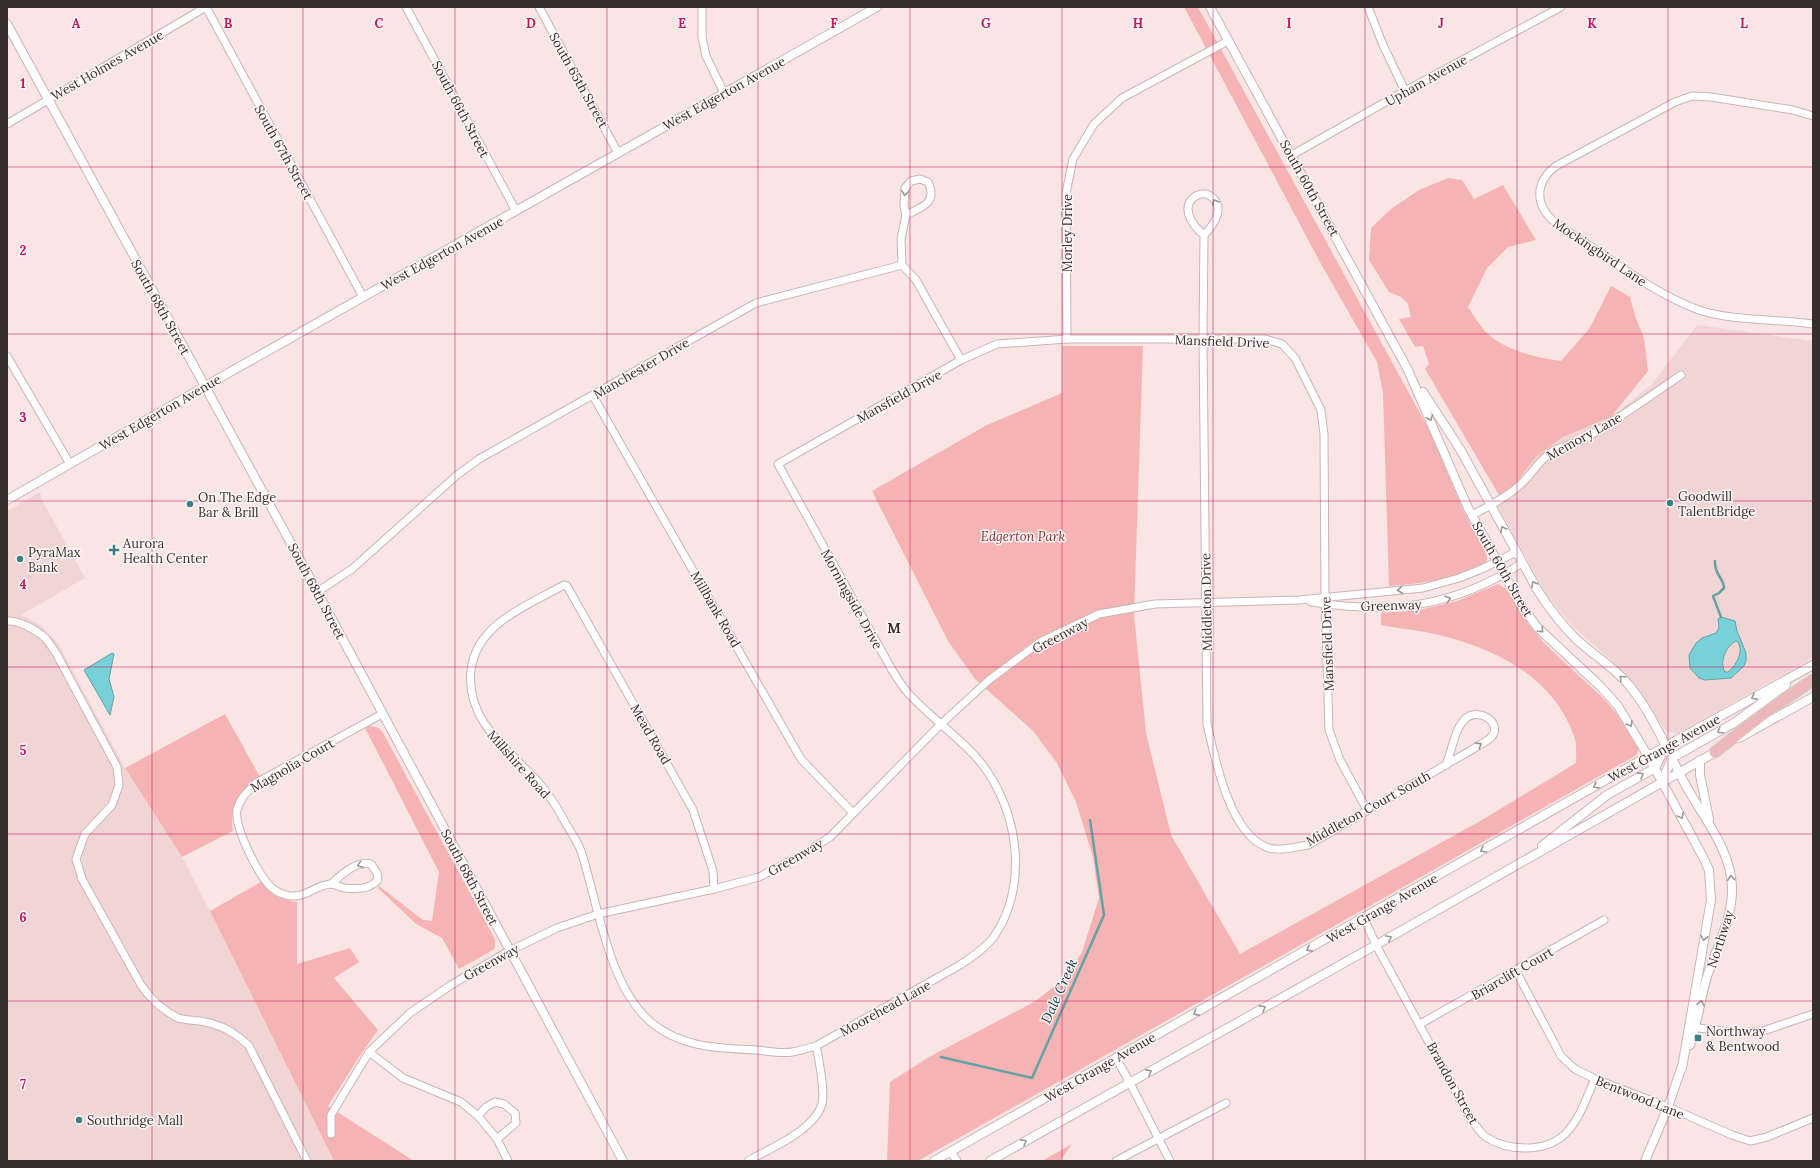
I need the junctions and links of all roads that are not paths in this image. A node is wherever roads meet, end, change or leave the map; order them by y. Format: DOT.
graph roads {
  1 [pos="206,7"];
  2 [pos="406,7"];
  3 [pos="539,7"];
  4 [pos="702,7"];
  5 [pos="877,7"];
  6 [pos="1210,7"];
  7 [pos="1368,7"];
  8 [pos="1561,7"];
  9 [pos="7,24"];
  10 [pos="1228,41"];
  11 [pos="1406,91"];
  12 [pos="724,93"];
  13 [pos="48,100"];
  14 [pos="1813,116"];
  15 [pos="7,124"];
  16 [pos="618,153"];
  17 [pos="1292,155"];
  18 [pos="516,211"];
  19 [pos="906,215"];
  20 [pos="1204,235"];
  21 [pos="902,265"];
  22 [pos="363,296"];
  23 [pos="1813,324"];
  24 [pos="1067,339"];
  25 [pos="1203,339"];
  26 [pos="7,356"];
  27 [pos="961,360"];
  28 [pos="1408,370"];
  29 [pos="1681,375"];
  30 [pos="205,386"];
  31 [pos="593,396"];
  32 [pos="70,464"];
  33 [pos="778,464"];
  34 [pos="7,500"];
  35 [pos="1490,505"];
  36 [pos="1472,515"];
  37 [pos="1516,552"];
  38 [pos="1497,562"];
  39 [pos="1522,563"];
  40 [pos="1504,575"];
  41 [pos="567,586"];
  42 [pos="317,592"];
  43 [pos="1325,601"];
  44 [pos="1206,602"];
  45 [pos="7,620"];
  46 [pos="1811,666"];
  47 [pos="1813,680"];
  48 [pos="1813,697"];
  49 [pos="382,714"];
  50 [pos="941,724"];
  51 [pos="1666,746"];
  52 [pos="1715,752"];
  53 [pos="1648,756"];
  54 [pos="1672,758"];
  55 [pos="1700,760"];
  56 [pos="1446,765"];
  57 [pos="1655,768"];
  58 [pos="1679,772"];
  59 [pos="1662,781"];
  60 [pos="1368,810"];
  61 [pos="852,812"];
  62 [pos="1713,831"];
  63 [pos="1266,847"];
  64 [pos="1519,863"];
  65 [pos="331,884"];
  66 [pos="714,889"];
  67 [pos="598,914"];
  68 [pos="1364,918"];
  69 [pos="1604,920"];
  70 [pos="1376,945"];
  71 [pos="509,951"];
  72 [pos="1516,971"];
  73 [pos="1813,1014"];
  74 [pos="1420,1024"];
  75 [pos="1692,1027"];
  76 [pos="816,1046"];
  77 [pos="369,1052"];
  78 [pos="1116,1058"];
  79 [pos="1595,1079"];
  80 [pos="1130,1083"];
  81 [pos="1226,1104"];
  82 [pos="1668,1107"];
  83 [pos="478,1116"];
  84 [pos="1813,1118"];
  85 [pos="332,1134"];
  86 [pos="496,1138"];
  87 [pos="1159,1138"];
  88 [pos="951,1152"];
  89 [pos="307,1161"];
  90 [pos="508,1161"];
  91 [pos="623,1161"];
  92 [pos="748,1161"];
  93 [pos="934,1161"];
  94 [pos="957,1161"];
  95 [pos="990,1161"];
  96 [pos="1116,1161"];
  97 [pos="1170,1161"];
  98 [pos="1645,1161"];
  1 -- 13 [label="street, West Holmes Avenue"];
  1 -- 22 [label="street, South 67th Street"];
  2 -- 18 [label="street, South 66th Street"];
  3 -- 16 [label="street, South 65th Street"];
  4 -- 12 [label="street"];
  5 -- 12 [label="street, West Edgerton Avenue"];
  6 -- 10 [label="street, South 60th Street"];
  7 -- 11 [label="street"];
  8 -- 11 [label="street, Upham Avenue"];
  9 -- 13 [label="street, South 68th Street"];
  10 -- 17 [label="street, South 60th Street"];
  10 -- 24 [label="street, Morley Drive"];
  11 -- 17 [label="street, Upham Avenue"];
  12 -- 16 [label="street, West Edgerton Avenue"];
  13 -- 15 [label="street, West Holmes Avenue"];
  13 -- 30 [label="street, South 68th Street"];
  14 -- 23 [label="street, Mockingbird Lane"];
  16 -- 18 [label="street, West Edgerton Avenue"];
  17 -- 28 [label="street, South 60th Street"];
  18 -- 22 [label="street, West Edgerton Avenue"];
  19 -- 19 [label="street, one-way"];
  19 -- 21 [label="street"];
  20 -- 20 [label="street, one-way"];
  20 -- 25 [label="street, Middleton Drive"];
  21 -- 27 [label="street"];
  21 -- 31 [label="street, Manchester Drive"];
  22 -- 30 [label="street, West Edgerton Avenue"];
  24 -- 25 [label="street, Mansfield Drive"];
  24 -- 27 [label="street, Mansfield Drive"];
  25 -- 43 [label="street, Mansfield Drive"];
  25 -- 44 [label="street, Middleton Drive"];
  26 -- 32 [label="street"];
  27 -- 33 [label="street, Mansfield Drive"];
  28 -- 35 [label="street, South 60th Street"];
  28 -- 36 [label="street, South 60th Street, one-way"];
  29 -- 35 [label="street, Memory Lane"];
  30 -- 32 [label="street, West Edgerton Avenue"];
  30 -- 42 [label="street, South 68th Street"];
  31 -- 42 [label="street, Manchester Drive"];
  31 -- 61 [label="street, Millbank Road"];
  32 -- 34 [label="street, West Edgerton Avenue"];
  33 -- 50 [label="street, Morningside Drive"];
  35 -- 36 [label="street, Memory Lane"];
  37 -- 35 [label="street, South 60th Street, one-way"];
  36 -- 38 [label="street, South 60th Street"];
  37 -- 38 [label="street, Greenway"];
  37 -- 39 [label="street, South 60th Street"];
  38 -- 40 [label="street, South 60th Street"];
  38 -- 43 [label="street, Greenway, one-way"];
  39 -- 40 [label="street, Greenway"];
  51 -- 39 [label="street, South 60th Street, one-way"];
  43 -- 40 [label="street, Greenway, one-way"];
  40 -- 53 [label="street, South 60th Street, one-way"];
  41 -- 66 [label="street, Mead Road"];
  41 -- 67 [label="street, Millshire Road"];
  42 -- 49 [label="street, South 68th Street"];
  43 -- 44 [label="street, Greenway"];
  43 -- 60 [label="street, Mansfield Drive"];
  44 -- 50 [label="street, Greenway"];
  44 -- 63 [label="street, Middleton Drive"];
  45 -- 89 [label="street"];
  46 -- 51 [label="street, West Grange Avenue, one-way"];
  46 -- 54 [label="street, one-way"];
  47 -- 52 [label="main road"];
  48 -- 52 [label="street"];
  49 -- 65 [label="street, Magnolia Court"];
  49 -- 71 [label="street, South 68th Street"];
  50 -- 61 [label="street, Greenway"];
  50 -- 76 [label="street, Moorehead Lane"];
  51 -- 53 [label="street, West Grange Avenue"];
  51 -- 54 [label="street, South 60th Street"];
  51 -- 57 [label="street"];
  52 -- 55 [label="street"];
  53 -- 57 [label="street, South 60th Street"];
  53 -- 68 [label="street, West Grange Avenue, one-way"];
  54 -- 58 [label="street, South 60th Street"];
  54 -- 59 [label="street"];
  55 -- 58 [label="street"];
  55 -- 62 [label="street"];
  56 -- 56 [label="street, Middleton Court South, one-way"];
  56 -- 60 [label="street, Middleton Court South"];
  57 -- 59 [label="street, South 60th Street"];
  64 -- 57 [label="street, one-way"];
  58 -- 59 [label="street"];
  58 -- 62 [label="street, Northway"];
  59 -- 64 [label="street"];
  59 -- 75 [label="street, Northway, one-way"];
  60 -- 63 [label="street, Middleton Court South"];
  61 -- 66 [label="street, Greenway"];
  75 -- 62 [label="street, Northway, one-way"];
  70 -- 64 [label="street, one-way"];
  65 -- 65 [label="street, Magnolia Court, one-way"];
  66 -- 67 [label="street, Greenway"];
  67 -- 71 [label="street, Greenway"];
  67 -- 76 [label="street, Moorehead Lane"];
  68 -- 70 [label="street, Brandon Street"];
  68 -- 78 [label="street, West Grange Avenue, one-way"];
  69 -- 72 [label="street, Briarclift Court"];
  70 -- 74 [label="street, Brandon Street"];
  80 -- 70 [label="street, one-way"];
  71 -- 77 [label="street, Greenway"];
  71 -- 91 [label="street, South 68th Street"];
  72 -- 74 [label="street, Briarclift Court"];
  72 -- 79 [label="street, Bentwood Lane"];
  73 -- 75 [label="street"];
  74 -- 79 [label="street, Brandon Street"];
  75 -- 82 [label="street, Northway"];
  76 -- 92 [label="street"];
  77 -- 83 [label="street"];
  77 -- 85 [label="street, Greenway"];
  78 -- 80 [label="street"];
  78 -- 88 [label="street, West Grange Avenue"];
  79 -- 82 [label="street, Bentwood Lane"];
  80 -- 87 [label="street"];
  95 -- 80 [label="street, one-way"];
  81 -- 87 [label="street"];
  82 -- 84 [label="street, Bentwood Lane"];
  82 -- 98 [label="street, Northway"];
  83 -- 86 [label="street"];
  83 -- 86 [label="street"];
  86 -- 90 [label="street"];
  87 -- 96 [label="street"];
  87 -- 97 [label="street"];
  88 -- 93 [label="street, West Grange Avenue"];
  88 -- 94 [label="street"];
}
